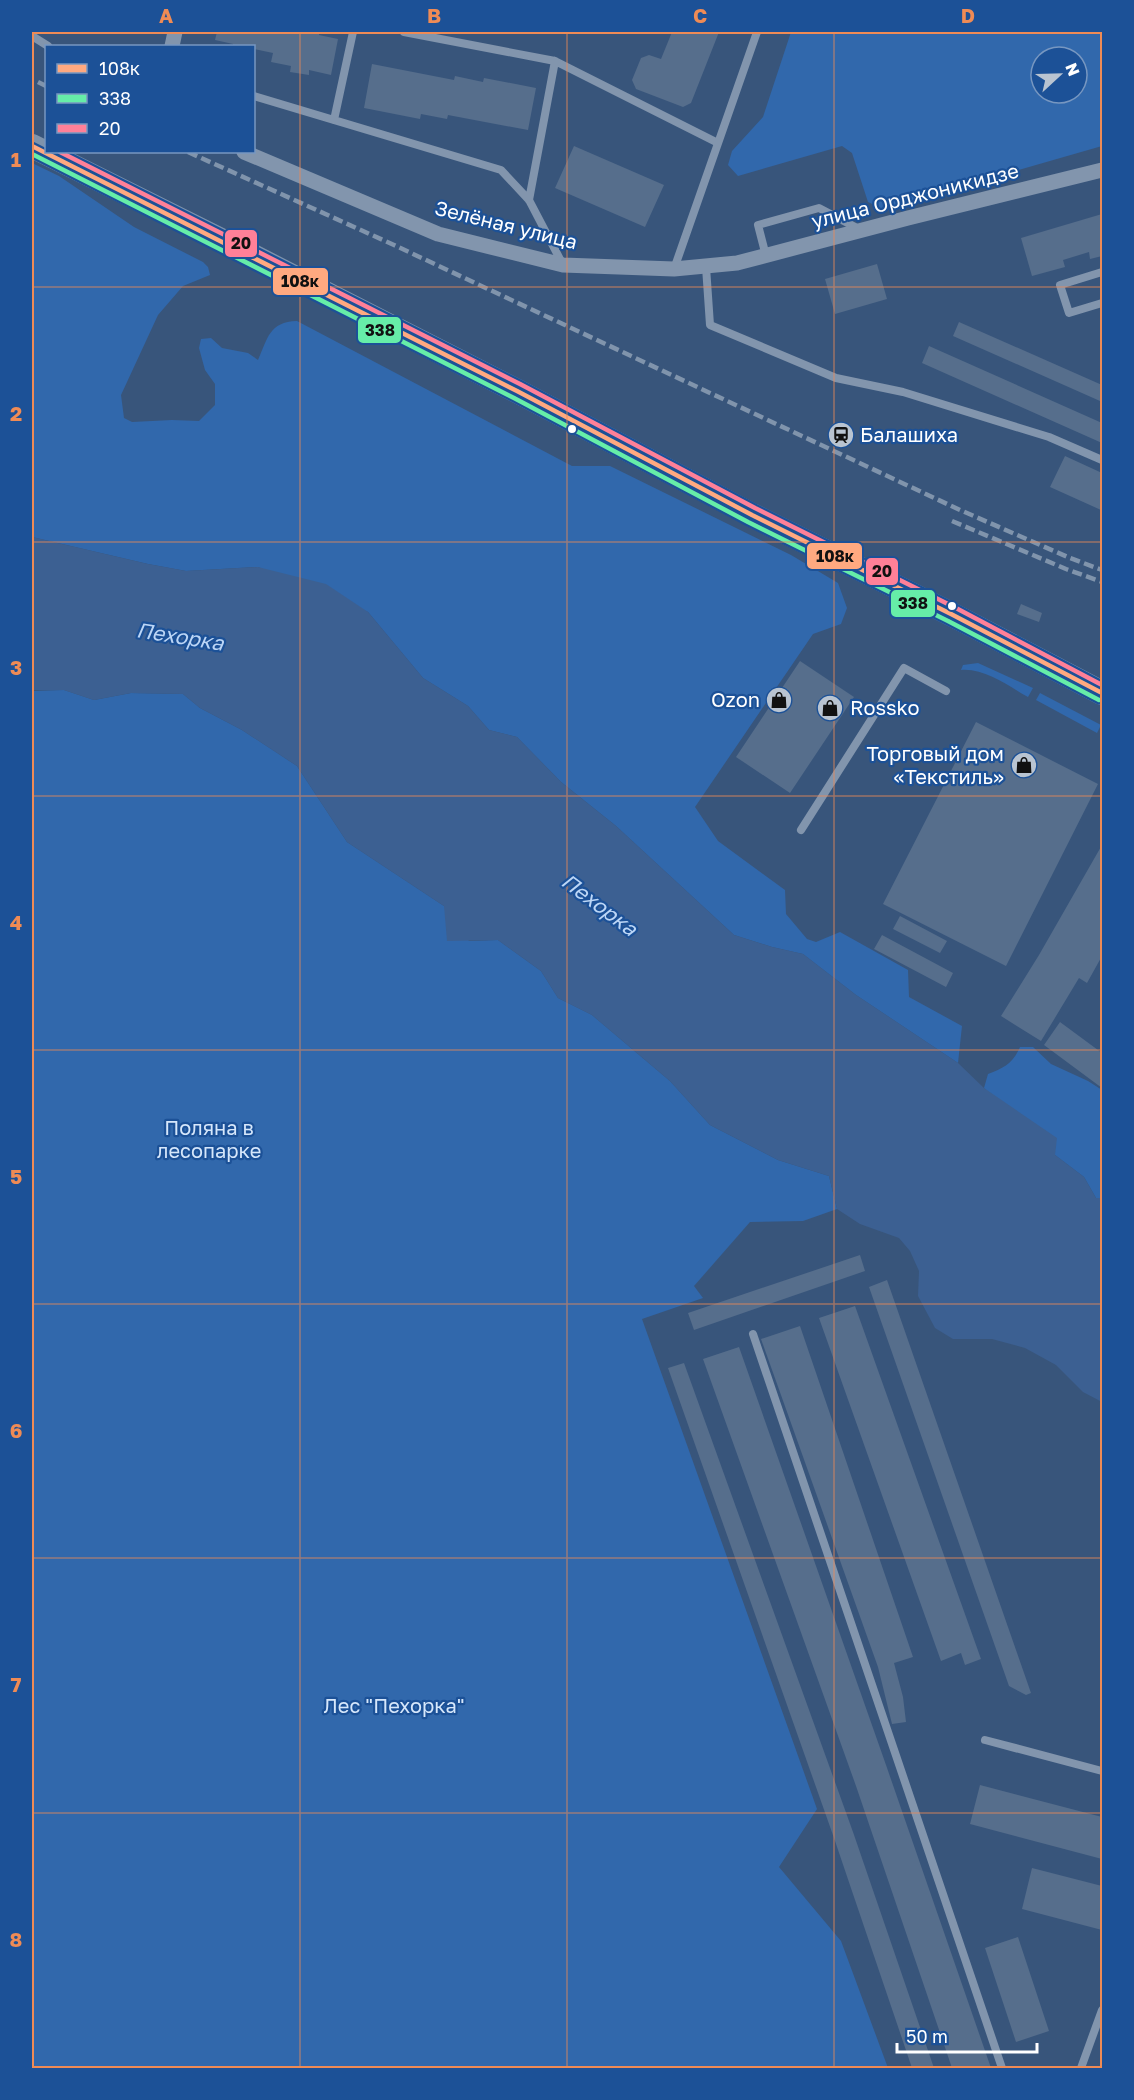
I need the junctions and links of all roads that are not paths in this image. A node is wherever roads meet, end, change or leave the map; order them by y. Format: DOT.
graph roads {
  1 [pos="353,32"];
  2 [pos="404,32"];
  3 [pos="757,32"];
  4 [pos="32,36"];
  5 [pos="46,45"];
  6 [pos="555,62"];
  7 [pos="255,96"];
  8 [pos="334,120"];
  9 [pos="718,143"];
  10 [pos="46,153"];
  11 [pos="246,153"];
  12 [pos="1102,170"];
  13 [pos="529,200"];
  14 [pos="863,231"];
  15 [pos="766,256"];
  16 [pos="737,263"];
  17 [pos="563,265"];
  18 [pos="706,267"];
  19 [pos="674,269"];
  20 [pos="1102,272"];
  21 [pos="1102,303"];
  22 [pos="1102,460"];
  23 [pos="946,691"];
  24 [pos="1102,693"];
  25 [pos="801,830"];
  26 [pos="753,1334"];
  27 [pos="985,1740"];
  28 [pos="1102,1771"];
  29 [pos="1102,2010"];
  30 [pos="1002,2068"];
  31 [pos="1081,2068"];
  1 -- 8 [label="lane"];
  2 -- 6 [label="lane"];
  3 -- 9 [label="lane"];
  4 -- 5 [label="lane"];
  6 -- 9 [label="lane"];
  6 -- 13 [label="lane"];
  7 -- 8 [label="lane"];
  8 -- 13 [label="lane"];
  9 -- 19 [label="lane"];
  10 -- 24 [label="main road"];
  11 -- 17 [label="street, Зелёная улица"];
  12 -- 14 [label="street, улица Орджоникидзе"];
  13 -- 17 [label="lane"];
  14 -- 15 [label="street, улица Орджоникидзе"];
  14 -- 15 [label="lane"];
  15 -- 16 [label="street, улица Орджоникидзе"];
  16 -- 18 [label="street, Зелёная улица"];
  17 -- 19 [label="street, Зелёная улица"];
  18 -- 19 [label="street, Зелёная улица"];
  18 -- 22 [label="lane"];
  20 -- 21 [label="lane"];
  23 -- 25 [label="lane"];
  26 -- 30 [label="lane"];
  27 -- 28 [label="lane"];
  29 -- 31 [label="lane"];
}
